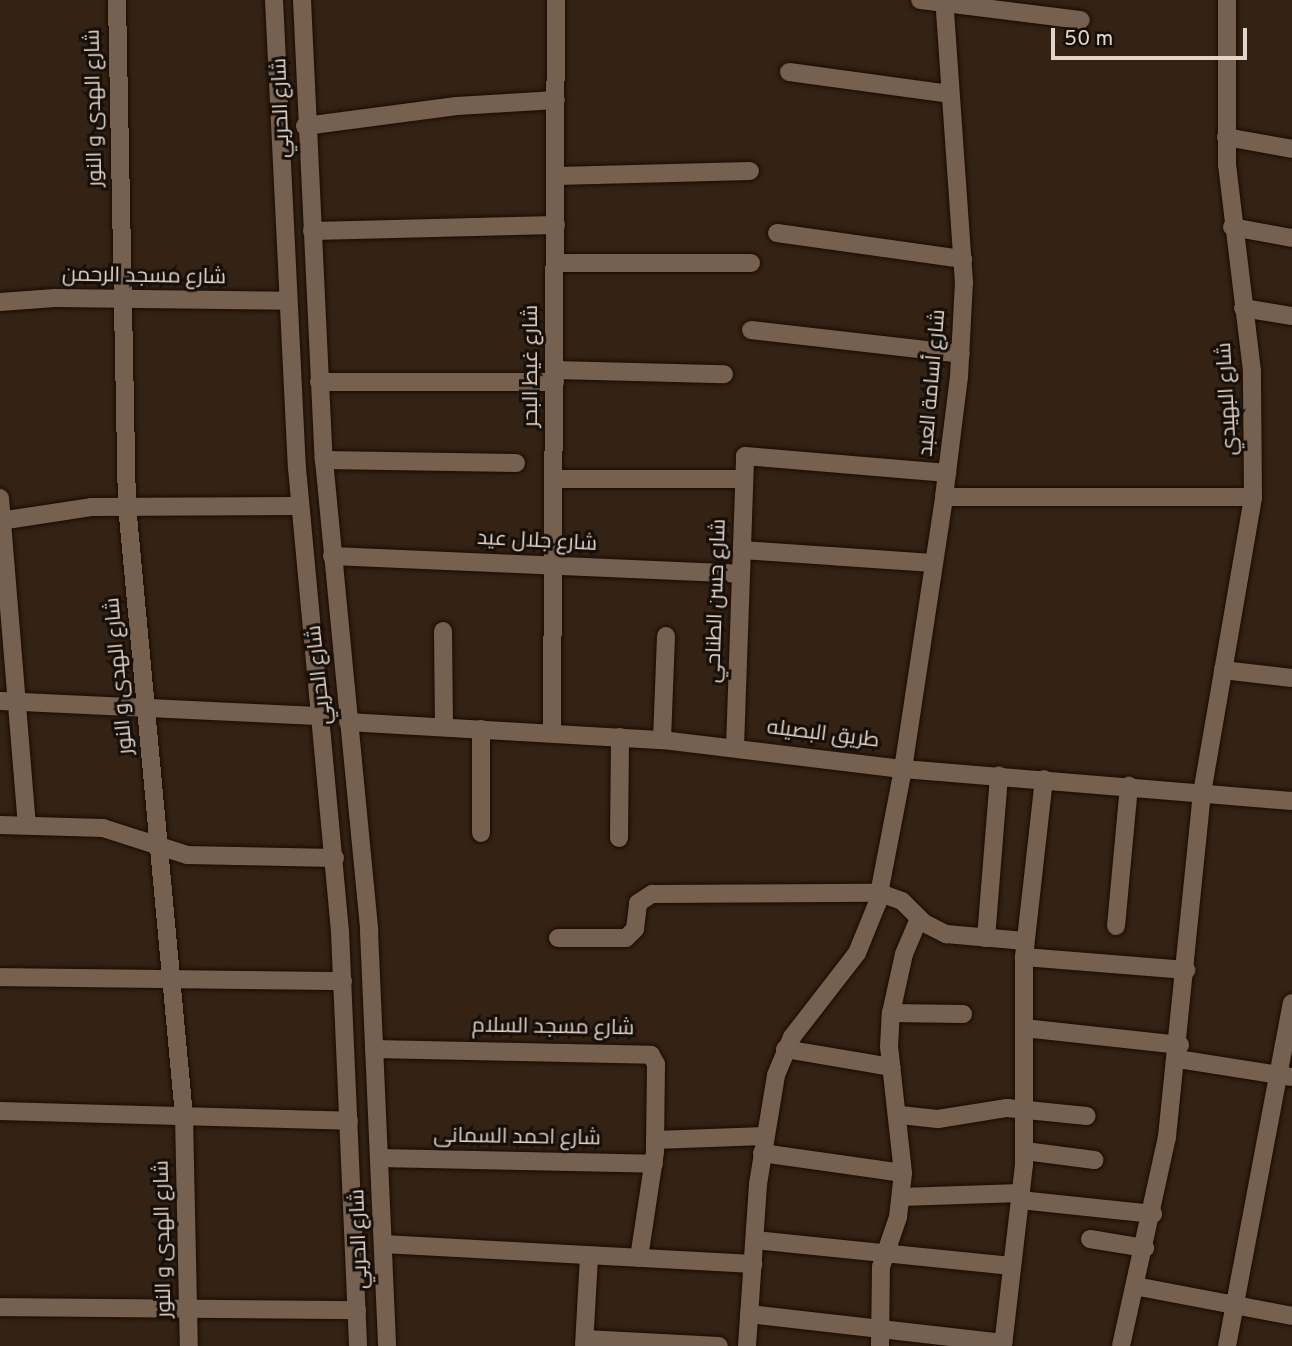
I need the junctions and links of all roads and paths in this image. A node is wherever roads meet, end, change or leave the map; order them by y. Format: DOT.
graph roads {
  1 [pos="117,0"];
  2 [pos="274,0"];
  3 [pos="302,0"];
  4 [pos="556,0"];
  5 [pos="920,0"];
  6 [pos="1227,0"];
  7 [pos="944,2"];
  8 [pos="1081,20"];
  9 [pos="789,72"];
  10 [pos="950,94"];
  11 [pos="556,100"];
  12 [pos="305,126"];
  13 [pos="1226,137"];
  14 [pos="1292,149"];
  15 [pos="750,171"];
  16 [pos="556,176"];
  17 [pos="556,225"];
  18 [pos="1232,227"];
  19 [pos="312,231"];
  20 [pos="777,233"];
  21 [pos="1292,238"];
  22 [pos="963,259"];
  23 [pos="556,263"];
  24 [pos="751,263"];
  25 [pos="288,301"];
  26 [pos="0,302"];
  27 [pos="120,302"];
  28 [pos="1243,308"];
  29 [pos="1292,316"];
  30 [pos="751,330"];
  31 [pos="318,354"];
  32 [pos="961,354"];
  33 [pos="290,355"];
  34 [pos="724,374"];
  35 [pos="555,376"];
  36 [pos="319,382"];
  37 [pos="324,460"];
  38 [pos="516,463"];
  39 [pos="947,473"];
  40 [pos="555,479"];
  41 [pos="744,479"];
  42 [pos="944,497"];
  43 [pos="1253,497"];
  44 [pos="0,498"];
  45 [pos="127,505"];
  46 [pos="300,506"];
  47 [pos="1,520"];
  48 [pos="742,550"];
  49 [pos="331,556"];
  50 [pos="933,563"];
  51 [pos="554,565"];
  52 [pos="741,574"];
  53 [pos="443,631"];
  54 [pos="666,636"];
  55 [pos="1223,670"];
  56 [pos="1292,678"];
  57 [pos="8,702"];
  58 [pos="146,708"];
  59 [pos="319,716"];
  60 [pos="348,722"];
  61 [pos="443,727"];
  62 [pos="481,729"];
  63 [pos="552,733"];
  64 [pos="620,737"];
  65 [pos="662,740"];
  66 [pos="735,747"];
  67 [pos="904,769"];
  68 [pos="999,776"];
  69 [pos="1044,779"];
  70 [pos="1129,786"];
  71 [pos="1202,793"];
  72 [pos="1292,801"];
  73 [pos="27,824"];
  74 [pos="0,825"];
  75 [pos="481,833"];
  76 [pos="619,838"];
  77 [pos="159,848"];
  78 [pos="335,858"];
  79 [pos="880,893"];
  80 [pos="919,919"];
  81 [pos="1116,926"];
  82 [pos="369,931"];
  83 [pos="341,932"];
  84 [pos="558,938"];
  85 [pos="986,938"];
  86 [pos="1025,949"];
  87 [pos="1186,970"];
  88 [pos="0,977"];
  89 [pos="172,979"];
  90 [pos="343,981"];
  91 [pos="1292,1003"];
  92 [pos="891,1013"];
  93 [pos="963,1014"];
  94 [pos="1024,1028"];
  95 [pos="374,1049"];
  96 [pos="785,1049"];
  97 [pos="1179,1052"];
  98 [pos="891,1066"];
  99 [pos="1285,1076"];
  100 [pos="1027,1109"];
  101 [pos="0,1111"];
  102 [pos="900,1115"];
  103 [pos="184,1116"];
  104 [pos="1087,1116"];
  105 [pos="349,1121"];
  106 [pos="655,1140"];
  107 [pos="764,1145"];
  108 [pos="1025,1151"];
  109 [pos="379,1158"];
  110 [pos="1094,1160"];
  111 [pos="654,1164"];
  112 [pos="903,1173"];
  113 [pos="1020,1196"];
  114 [pos="901,1197"];
  115 [pos="1153,1214"];
  116 [pos="1090,1239"];
  117 [pos="755,1240"];
  118 [pos="383,1244"];
  119 [pos="1145,1248"];
  120 [pos="884,1255"];
  121 [pos="589,1256"];
  122 [pos="639,1258"];
  123 [pos="753,1264"];
  124 [pos="1012,1266"];
  125 [pos="1135,1286"];
  126 [pos="1235,1305"];
  127 [pos="0,1307"];
  128 [pos="188,1308"];
  129 [pos="357,1310"];
  130 [pos="749,1314"];
  131 [pos="1292,1316"];
  132 [pos="880,1339"];
  133 [pos="584,1343"];
  134 [pos="1003,1344"];
  135 [pos="189,1346"];
  136 [pos="359,1346"];
  137 [pos="387,1346"];
  138 [pos="719,1346"];
  139 [pos="747,1346"];
  140 [pos="1121,1346"];
  141 [pos="1227,1346"];
  1 -- 27 [label="street, شارع الهدى و النور"];
  2 -- 25 [label="street, شارع الحربي"];
  3 -- 12 [label="street, شارع الحربي"];
  4 -- 11 [label="street, شارع غيط البحر"];
  5 -- 7 [label="street"];
  6 -- 13 [label="street, شارع البهيدي"];
  7 -- 8 [label="street"];
  7 -- 10 [label="street, شارع أسامة العبد"];
  9 -- 10 [label="street"];
  10 -- 22 [label="street, شارع أسامة العبد"];
  11 -- 12 [label="street"];
  11 -- 16 [label="street, شارع غيط البحر"];
  12 -- 19 [label="street, شارع الحربي"];
  13 -- 14 [label="street"];
  13 -- 18 [label="street, شارع البهيدي"];
  15 -- 16 [label="street"];
  16 -- 17 [label="street, شارع غيط البحر"];
  17 -- 19 [label="street"];
  17 -- 23 [label="street, شارع غيط البحر"];
  18 -- 21 [label="street"];
  18 -- 28 [label="street, شارع البهيدي"];
  19 -- 31 [label="street, شارع الحربي"];
  20 -- 22 [label="street"];
  22 -- 32 [label="street, شارع أسامة العبد"];
  23 -- 24 [label="street"];
  23 -- 35 [label="street, شارع غيط البحر"];
  25 -- 27 [label="street, شارع مسجد الرحمن"];
  25 -- 33 [label="street, شارع الحربي"];
  26 -- 27 [label="street, شارع مسجد الرحمن"];
  27 -- 45 [label="street, شارع الهدى و النور"];
  28 -- 29 [label="street"];
  28 -- 43 [label="street, شارع البهيدي"];
  30 -- 32 [label="street"];
  31 -- 33 [label="street"];
  31 -- 36 [label="street, شارع الحربي"];
  32 -- 39 [label="street, شارع أسامة العبد"];
  33 -- 46 [label="street, شارع الحربي"];
  34 -- 35 [label="street"];
  35 -- 36 [label="street"];
  35 -- 40 [label="street, شارع غيط البحر"];
  36 -- 37 [label="street, شارع الحربي"];
  37 -- 38 [label="street"];
  37 -- 49 [label="street, شارع الحربي"];
  39 -- 41 [label="street, شارع حسن الطناحي"];
  39 -- 42 [label="street, شارع أسامة العبد"];
  40 -- 41 [label="street"];
  40 -- 51 [label="street, شارع غيط البحر"];
  41 -- 48 [label="street, شارع حسن الطناحي"];
  42 -- 43 [label="street"];
  42 -- 50 [label="street, شارع أسامة العبد"];
  43 -- 55 [label="street, شارع البهيدي"];
  44 -- 47 [label="street"];
  45 -- 46 [label="street"];
  45 -- 47 [label="street"];
  45 -- 58 [label="street, شارع الهدى و النور"];
  46 -- 59 [label="street, شارع الحربي"];
  47 -- 57 [label="street"];
  48 -- 50 [label="street"];
  48 -- 52 [label="street, شارع حسن الطناحي"];
  49 -- 51 [label="street, شارع جلال عيد"];
  49 -- 60 [label="street, شارع الحربي"];
  50 -- 67 [label="street, شارع أسامة العبد"];
  51 -- 52 [label="street, شارع جلال عيد"];
  51 -- 63 [label="street, شارع غيط البحر"];
  52 -- 66 [label="street, شارع حسن الطناحي"];
  53 -- 61 [label="street"];
  54 -- 65 [label="street"];
  55 -- 56 [label="street"];
  55 -- 71 [label="street, شارع البهيدي"];
  57 -- 58 [label="street"];
  57 -- 73 [label="street"];
  58 -- 59 [label="street"];
  58 -- 77 [label="street, شارع الهدى و النور"];
  59 -- 78 [label="street, شارع الحربي"];
  60 -- 61 [label="street, طريق البصيله"];
  60 -- 82 [label="street, شارع الحربي"];
  61 -- 62 [label="street, طريق البصيله"];
  62 -- 63 [label="street, طريق البصيله"];
  62 -- 75 [label="street"];
  63 -- 64 [label="street, طريق البصيله"];
  64 -- 65 [label="street, طريق البصيله"];
  64 -- 76 [label="street"];
  65 -- 66 [label="street, طريق البصيله"];
  66 -- 67 [label="street, طريق البصيله"];
  67 -- 68 [label="street, طريق البصيله"];
  67 -- 79 [label="street, شارع أسامة العبد"];
  68 -- 69 [label="street, طريق البصيله"];
  68 -- 85 [label="street"];
  69 -- 70 [label="street, طريق البصيله"];
  69 -- 86 [label="street"];
  70 -- 71 [label="street, طريق البصيله"];
  70 -- 81 [label="street"];
  71 -- 72 [label="street, طريق البصيله"];
  71 -- 87 [label="street, شارع البهيدي"];
  73 -- 74 [label="street"];
  73 -- 77 [label="street"];
  77 -- 78 [label="street"];
  77 -- 89 [label="street, شارع الهدى و النور"];
  78 -- 83 [label="street, شارع الحربي"];
  79 -- 80 [label="street"];
  79 -- 84 [label="street"];
  79 -- 96 [label="street, شارع أسامة العبد"];
  80 -- 85 [label="street"];
  80 -- 92 [label="street"];
  82 -- 83 [label="street"];
  82 -- 95 [label="street, شارع الحربي"];
  83 -- 90 [label="street, شارع الحربي"];
  85 -- 86 [label="street"];
  86 -- 87 [label="street"];
  86 -- 94 [label="street"];
  87 -- 97 [label="street, شارع البهيدي"];
  88 -- 89 [label="street"];
  89 -- 90 [label="street"];
  89 -- 103 [label="street, شارع الهدى و النور"];
  90 -- 105 [label="street, شارع الحربي"];
  91 -- 99 [label="street"];
  92 -- 93 [label="street"];
  92 -- 98 [label="street"];
  94 -- 97 [label="street"];
  94 -- 100 [label="street"];
  95 -- 106 [label="street, شارع مسجد السلام"];
  95 -- 109 [label="street, شارع الحربي"];
  96 -- 98 [label="street"];
  96 -- 107 [label="street"];
  97 -- 99 [label="street"];
  97 -- 115 [label="street, شارع البهيدي"];
  98 -- 102 [label="street"];
  99 -- 126 [label="street"];
  100 -- 102 [label="street"];
  100 -- 104 [label="street"];
  100 -- 108 [label="street"];
  101 -- 103 [label="street"];
  102 -- 112 [label="street"];
  103 -- 105 [label="street"];
  103 -- 128 [label="street, شارع الهدى و النور"];
  105 -- 129 [label="street, شارع الحربي"];
  106 -- 107 [label="street"];
  106 -- 111 [label="street, شارع مسجد السلام"];
  107 -- 112 [label="street"];
  107 -- 117 [label="street"];
  108 -- 110 [label="street"];
  108 -- 113 [label="street"];
  109 -- 111 [label="street, شارع احمد السمانى"];
  109 -- 118 [label="street, شارع الحربي"];
  111 -- 122 [label="street, شارع مسجد السلام"];
  112 -- 114 [label="street"];
  113 -- 114 [label="street"];
  113 -- 115 [label="street"];
  113 -- 124 [label="street"];
  114 -- 120 [label="street"];
  115 -- 119 [label="street, شارع البهيدي"];
  116 -- 119 [label="street"];
  117 -- 120 [label="street"];
  117 -- 123 [label="street"];
  118 -- 121 [label="street"];
  118 -- 137 [label="street, شارع الحربي"];
  119 -- 125 [label="street, شارع البهيدي"];
  120 -- 124 [label="street"];
  120 -- 132 [label="street"];
  121 -- 122 [label="street"];
  121 -- 133 [label="street"];
  122 -- 123 [label="street"];
  123 -- 130 [label="street"];
  124 -- 134 [label="street"];
  125 -- 126 [label="street"];
  125 -- 140 [label="street, شارع البهيدي"];
  126 -- 131 [label="street"];
  126 -- 141 [label="street"];
  127 -- 128 [label="street"];
  128 -- 129 [label="street"];
  128 -- 135 [label="street, شارع الهدى و النور"];
  129 -- 136 [label="street, شارع الحربي"];
  130 -- 132 [label="street"];
  130 -- 139 [label="street"];
  132 -- 134 [label="street"];
  133 -- 138 [label="street"];
}
